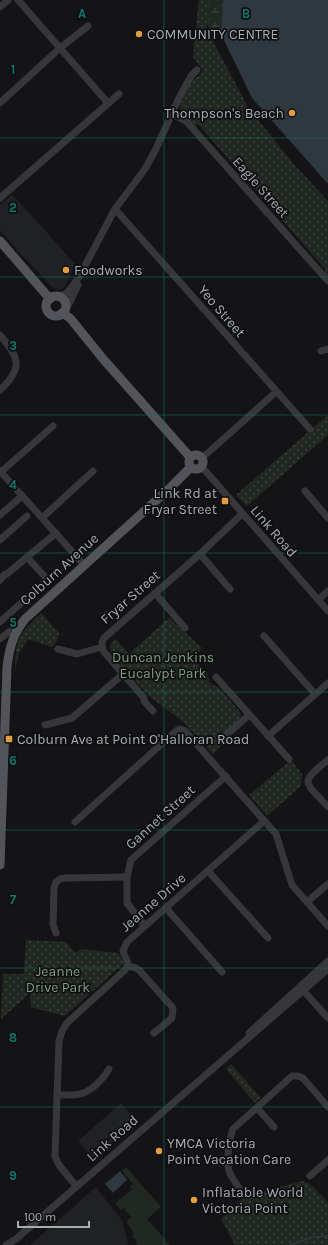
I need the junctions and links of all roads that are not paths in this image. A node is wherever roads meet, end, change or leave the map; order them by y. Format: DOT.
graph roads {
  1 [pos="8,0"];
  2 [pos="18,0"];
  3 [pos="0,7"];
  4 [pos="88,26"];
  5 [pos="60,48"];
  6 [pos="197,70"];
  7 [pos="119,94"];
  8 [pos="0,102"];
  9 [pos="108,103"];
  10 [pos="172,114"];
  11 [pos="0,198"];
  12 [pos="115,209"];
  13 [pos="0,241"];
  14 [pos="80,277"];
  15 [pos="328,281"];
  16 [pos="54,298"];
  17 [pos="64,309"];
  18 [pos="0,335"];
  19 [pos="0,390"];
  20 [pos="276,392"];
  21 [pos="53,426"];
  22 [pos="310,429"];
  23 [pos="190,458"];
  24 [pos="202,458"];
  25 [pos="191,467"];
  26 [pos="202,467"];
  27 [pos="0,471"];
  28 [pos="93,472"];
  29 [pos="305,491"];
  30 [pos="22,496"];
  31 [pos="242,514"];
  32 [pos="0,515"];
  33 [pos="27,516"];
  34 [pos="42,518"];
  35 [pos="328,518"];
  36 [pos="56,533"];
  37 [pos="0,540"];
  38 [pos="200,554"];
  39 [pos="27,557"];
  40 [pos="84,565"];
  41 [pos="1,576"];
  42 [pos="230,589"];
  43 [pos="328,591"];
  44 [pos="155,593"];
  45 [pos="318,600"];
  46 [pos="328,611"];
  47 [pos="0,622"];
  48 [pos="21,624"];
  49 [pos="185,628"];
  50 [pos="264,636"];
  51 [pos="3,646"];
  52 [pos="102,647"];
  53 [pos="58,649"];
  54 [pos="123,674"];
  55 [pos="216,677"];
  56 [pos="328,683"];
  57 [pos="315,694"];
  58 [pos="153,710"];
  59 [pos="249,716"];
  60 [pos="44,725"];
  61 [pos="226,735"];
  62 [pos="268,736"];
  63 [pos="289,759"];
  64 [pos="328,760"];
  65 [pos="226,776"];
  66 [pos="1,793"];
  67 [pos="328,807"];
  68 [pos="264,820"];
  69 [pos="74,822"];
  70 [pos="0,865"];
  71 [pos="208,871"];
  72 [pos="127,877"];
  73 [pos="328,884"];
  74 [pos="307,902"];
  75 [pos="166,908"];
  76 [pos="145,926"];
  77 [pos="328,926"];
  78 [pos="56,933"];
  79 [pos="268,938"];
  80 [pos="328,961"];
  81 [pos="128,966"];
  82 [pos="328,969"];
  83 [pos="222,972"];
  84 [pos="302,988"];
  85 [pos="328,1018"];
  86 [pos="154,1033"];
  87 [pos="109,1069"];
  88 [pos="57,1095"];
  89 [pos="328,1107"];
  90 [pos="257,1108"];
  91 [pos="274,1127"];
  92 [pos="328,1160"];
  93 [pos="310,1176"];
  94 [pos="76,1186"];
  95 [pos="239,1188"];
  96 [pos="14,1242"];
  97 [pos="6,1245"];
  1 -- 3 [label="street"];
  2 -- 5 [label="street"];
  4 -- 5 [label="street"];
  5 -- 8 [label="street"];
  5 -- 9 [label="street"];
  6 -- 10 [label="street"];
  7 -- 9 [label="street"];
  9 -- 11 [label="street"];
  10 -- 12 [label="street"];
  10 -- 15 [label="street, Eagle Street"];
  12 -- 14 [label="street"];
  12 -- 20 [label="street, Yeo Street"];
  13 -- 16 [label="main road"];
  14 -- 16 [label="street"];
  14 -- 17 [label="street"];
  16 -- 17 [label="main road"];
  16 -- 17 [label="main road"];
  17 -- 23 [label="main road"];
  18 -- 19 [label="street"];
  20 -- 22 [label="street, Yeo Street"];
  20 -- 24 [label="street"];
  21 -- 27 [label="street"];
  23 -- 24 [label="main road"];
  23 -- 25 [label="main road"];
  24 -- 26 [label="main road"];
  25 -- 26 [label="main road"];
  25 -- 40 [label="main road, Colburn Avenue"];
  26 -- 31 [label="street, Link Road"];
  27 -- 30 [label="street"];
  28 -- 34 [label="street"];
  29 -- 35 [label="street"];
  30 -- 32 [label="street"];
  30 -- 34 [label="street"];
  31 -- 38 [label="street, Fryar Street"];
  31 -- 45 [label="street, Link Road"];
  33 -- 37 [label="street"];
  34 -- 36 [label="street"];
  36 -- 39 [label="street"];
  36 -- 40 [label="street"];
  38 -- 42 [label="street"];
  38 -- 44 [label="street, Fryar Street"];
  39 -- 41 [label="street"];
  39 -- 47 [label="street"];
  40 -- 48 [label="main road, Colburn Avenue"];
  43 -- 45 [label="street"];
  44 -- 49 [label="street"];
  44 -- 52 [label="street, Fryar Street"];
  45 -- 46 [label="street, Link Road"];
  48 -- 51 [label="street"];
  48 -- 51 [label="main road, Colburn Avenue"];
  50 -- 57 [label="street"];
  51 -- 66 [label="main road, Colburn Avenue"];
  52 -- 53 [label="street"];
  52 -- 54 [label="street, Fryar Street"];
  54 -- 58 [label="street, Fryar Street"];
  54 -- 60 [label="street"];
  55 -- 59 [label="street"];
  56 -- 57 [label="street"];
  57 -- 62 [label="street"];
  59 -- 61 [label="street"];
  59 -- 62 [label="street"];
  62 -- 63 [label="street"];
  64 -- 67 [label="street"];
  65 -- 68 [label="street"];
  65 -- 69 [label="street"];
  65 -- 72 [label="street, Gannet Street"];
  66 -- 70 [label="main road, Colburn Avenue"];
  68 -- 71 [label="street, Jeanne Drive"];
  68 -- 74 [label="street"];
  71 -- 75 [label="street, Jeanne Drive"];
  71 -- 79 [label="street"];
  72 -- 76 [label="street, Gannet Street"];
  72 -- 78 [label="street"];
  73 -- 74 [label="street"];
  74 -- 77 [label="street"];
  75 -- 76 [label="street, Jeanne Drive"];
  75 -- 83 [label="street"];
  76 -- 81 [label="street, Jeanne Drive"];
  80 -- 84 [label="street, Link Road"];
  81 -- 86 [label="street"];
  81 -- 88 [label="street"];
  82 -- 84 [label="street, Link Road"];
  84 -- 85 [label="street"];
  84 -- 94 [label="street, Link Road"];
  87 -- 88 [label="street"];
  88 -- 94 [label="street"];
  89 -- 90 [label="street"];
  90 -- 91 [label="street"];
  90 -- 95 [label="street"];
  92 -- 93 [label="street"];
  94 -- 96 [label="street, Link Road"];
  96 -- 97 [label="street, Link Road"];
}
